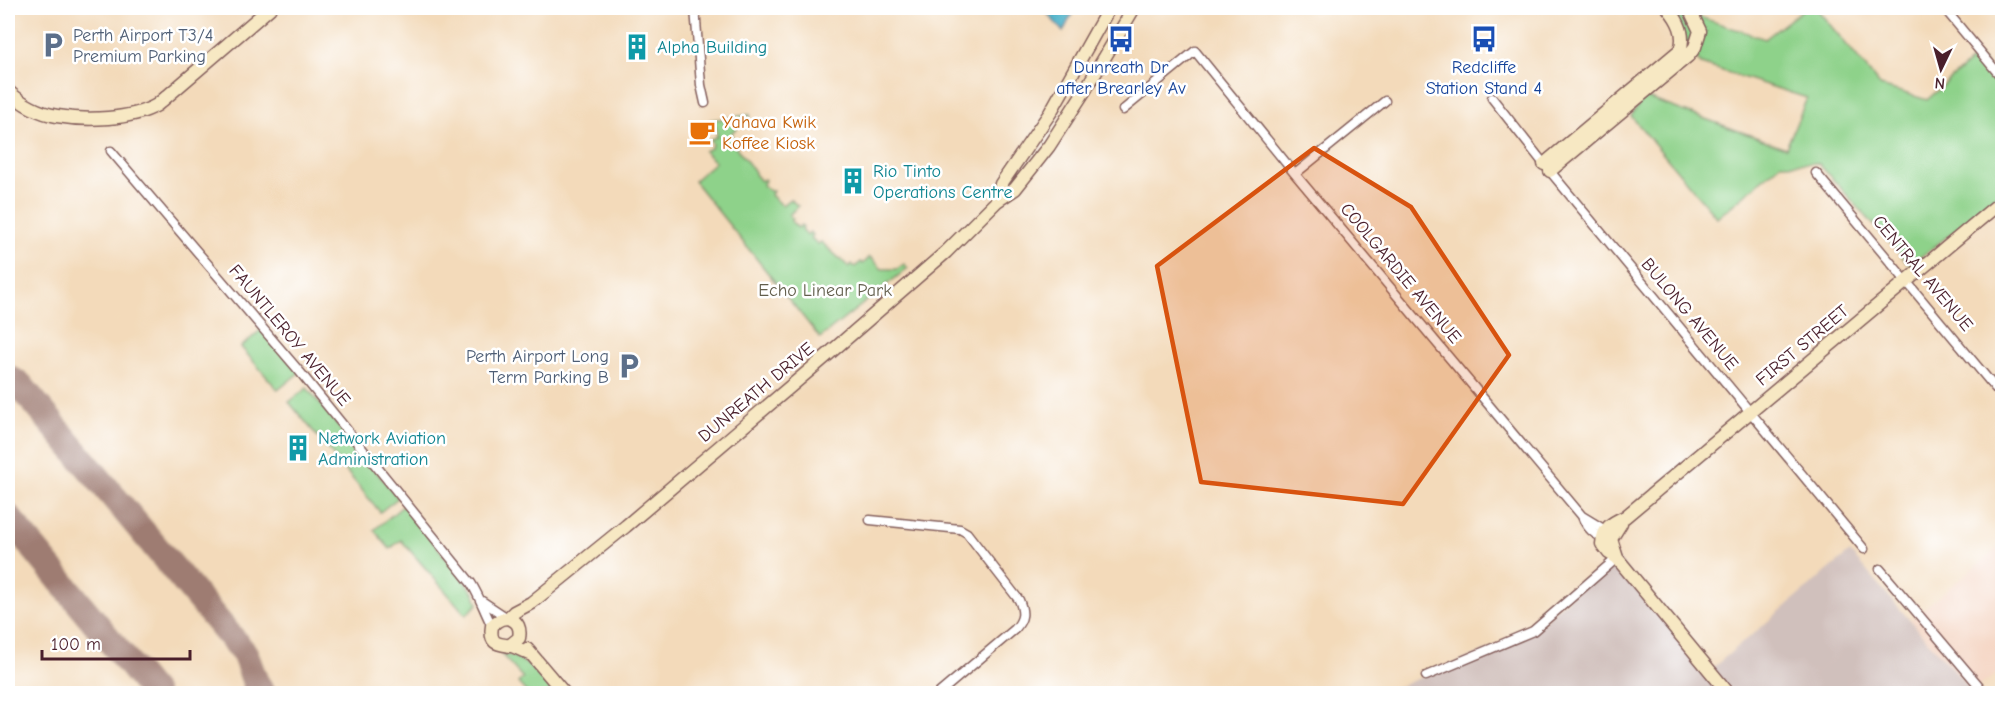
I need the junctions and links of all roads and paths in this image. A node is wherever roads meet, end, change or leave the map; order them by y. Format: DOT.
graph roads {
  1 [pos="270,8"];
  2 [pos="695,8"];
  3 [pos="1109,8"];
  4 [pos="1134,8"];
  5 [pos="1668,8"];
  6 [pos="1689,8"];
  7 [pos="1944,8"];
  8 [pos="2002,78"];
  9 [pos="8,91"];
  10 [pos="1492,98"];
  11 [pos="1385,101"];
  12 [pos="705,103"];
  13 [pos="1123,110"];
  14 [pos="111,152"];
  15 [pos="1547,167"];
  16 [pos="1816,173"];
  17 [pos="1295,174"];
  18 [pos="997,201"];
  19 [pos="2002,201"];
  20 [pos="1906,281"];
  21 [pos="2002,396"];
  22 [pos="1750,412"];
  23 [pos="870,520"];
  24 [pos="1607,535"];
  25 [pos="1864,549"];
  26 [pos="1617,558"];
  27 [pos="1880,569"];
  28 [pos="482,601"];
  29 [pos="531,603"];
  30 [pos="507,617"];
  31 [pos="492,626"];
  32 [pos="520,631"];
  33 [pos="509,646"];
  34 [pos="530,654"];
  35 [pos="1426,676"];
  36 [pos="565,693"];
  37 [pos="938,693"];
  38 [pos="1729,693"];
  39 [pos="1986,693"];
  1 -- 9 [label="main road"];
  2 -- 12 [label="street"];
  3 -- 18 [label="main road, DUNREATH DRIVE"];
  4 -- 18 [label="main road, DUNREATH DRIVE"];
  5 -- 15 [label="main road"];
  6 -- 15 [label="main road"];
  7 -- 8 [label="street"];
  10 -- 15 [label="street, BULONG AVENUE"];
  11 -- 17 [label="street"];
  13 -- 17 [label="street, COOLGARDIE AVENUE"];
  14 -- 28 [label="street, FAUNTLEROY AVENUE"];
  15 -- 22 [label="street, BULONG AVENUE"];
  16 -- 20 [label="street, CENTRAL AVENUE"];
  17 -- 24 [label="street, COOLGARDIE AVENUE"];
  18 -- 29 [label="main road, DUNREATH DRIVE"];
  19 -- 20 [label="main road, FIRST STREET"];
  20 -- 21 [label="street, CENTRAL AVENUE"];
  20 -- 22 [label="main road, FIRST STREET"];
  22 -- 24 [label="main road, FIRST STREET"];
  22 -- 25 [label="street, BULONG AVENUE"];
  23 -- 37 [label="street"];
  24 -- 26 [label="main road, COOLGARDIE AVENUE"];
  26 -- 35 [label="street"];
  26 -- 38 [label="main road, COOLGARDIE AVENUE"];
  27 -- 39 [label="street"];
  28 -- 30 [label="street, FAUNTLEROY AVENUE"];
  28 -- 31 [label="street, FAUNTLEROY AVENUE"];
  29 -- 30 [label="main road, DUNREATH DRIVE"];
  29 -- 32 [label="main road, DUNREATH DRIVE"];
  30 -- 31 [label="main road"];
  30 -- 32 [label="main road"];
  31 -- 33 [label="main road"];
  32 -- 33 [label="main road"];
  32 -- 34 [label="main road"];
  33 -- 34 [label="main road"];
  34 -- 36 [label="main road"];
}
